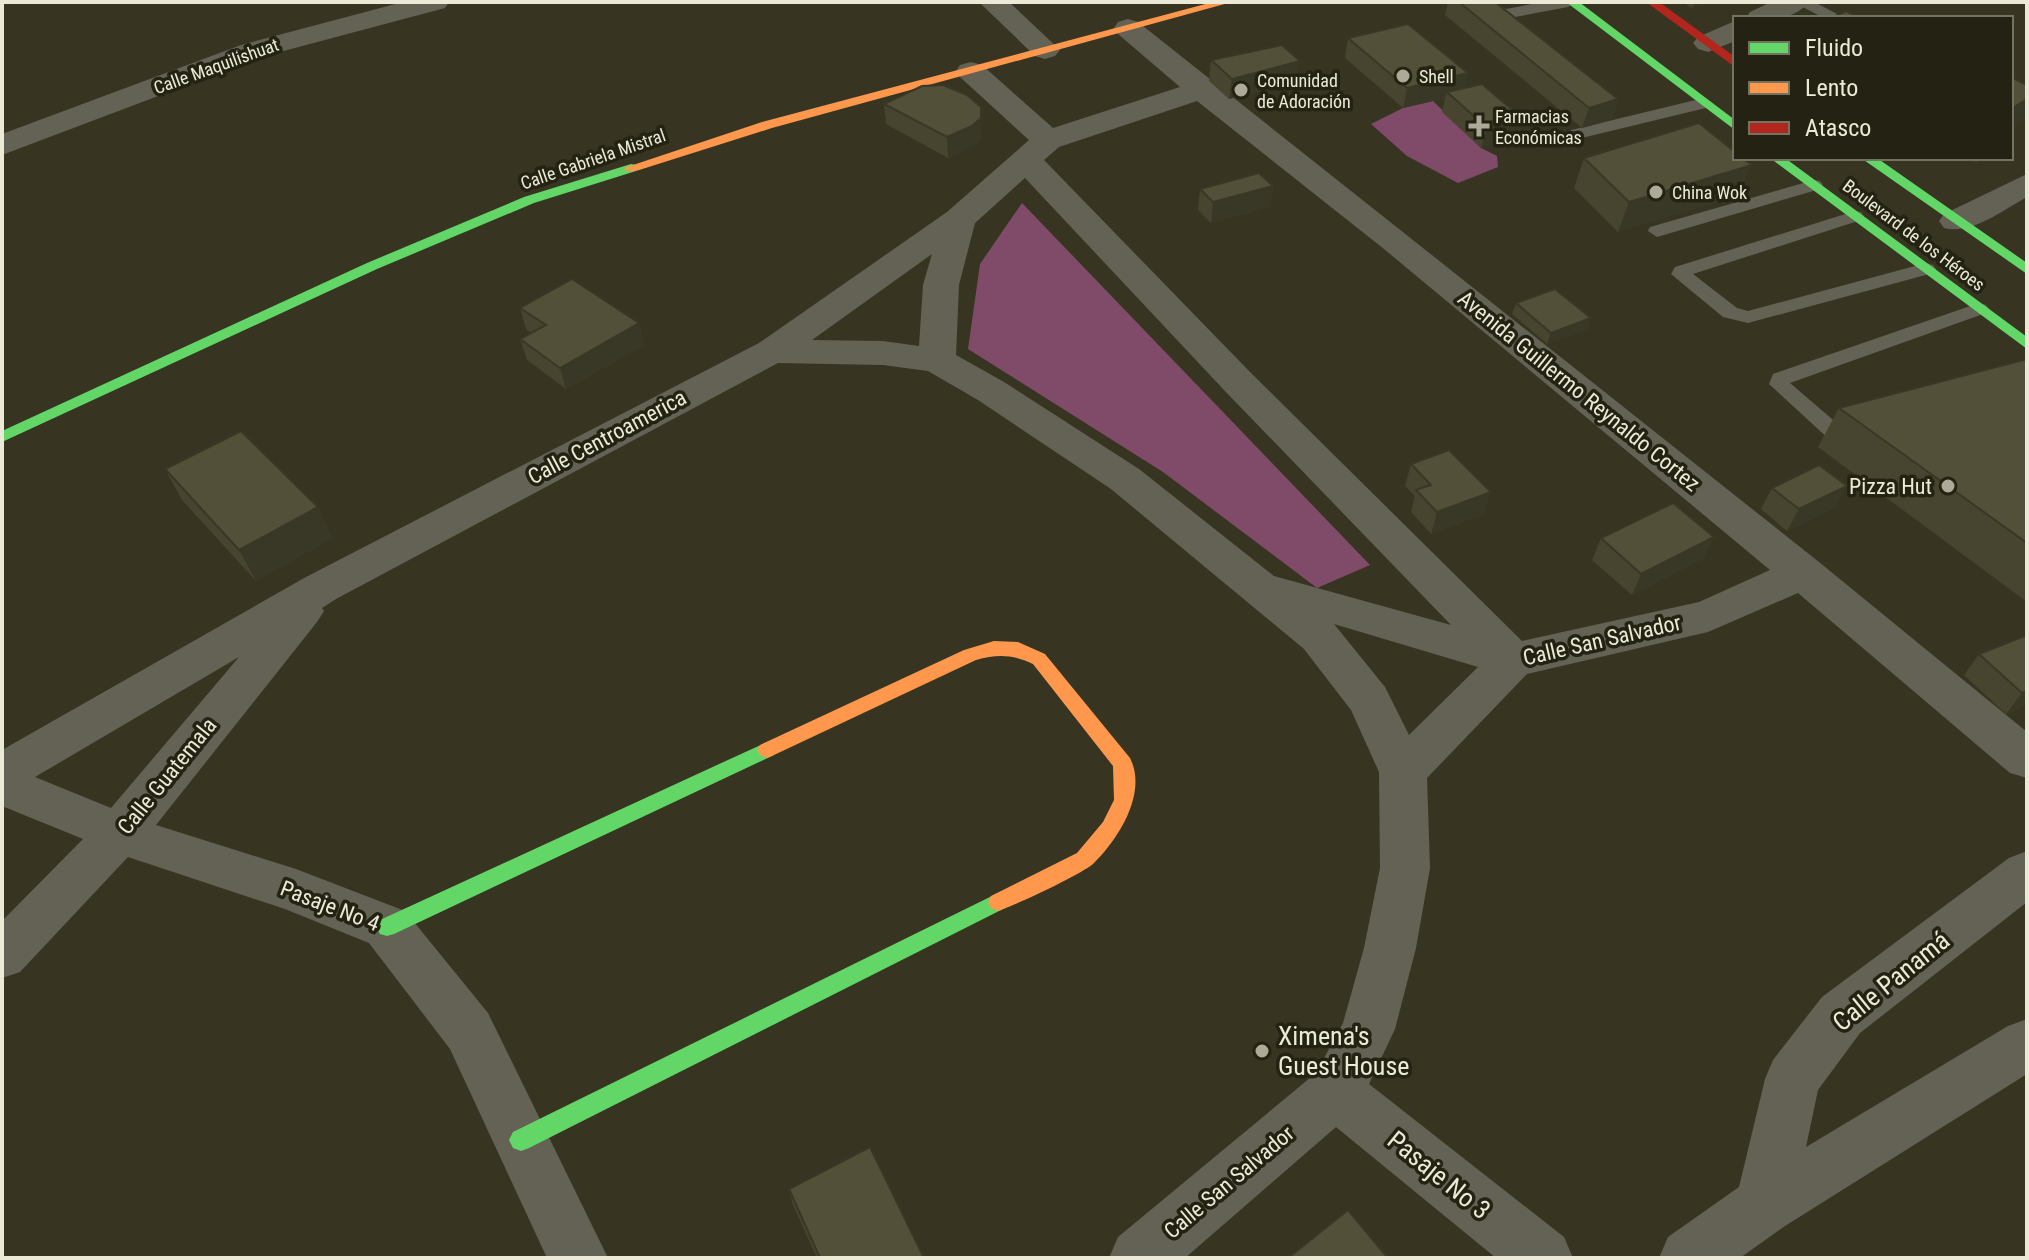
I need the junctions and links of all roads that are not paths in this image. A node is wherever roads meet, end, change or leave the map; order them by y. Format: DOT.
graph roads {
  1 [pos="335,2"];
  2 [pos="435,2"];
  3 [pos="993,2"];
  4 [pos="1226,2"];
  5 [pos="1483,2"];
  6 [pos="1570,2"];
  7 [pos="1652,2"];
  8 [pos="1794,2"];
  9 [pos="1801,2"];
  10 [pos="1764,16"];
  11 [pos="1832,16"];
  12 [pos="1128,28"];
  13 [pos="1733,31"];
  14 [pos="1708,43"];
  15 [pos="1045,50"];
  16 [pos="251,51"];
  17 [pos="1733,62"];
  18 [pos="971,71"];
  19 [pos="1199,91"];
  20 [pos="1704,103"];
  21 [pos="1733,125"];
  22 [pos="1565,137"];
  23 [pos="2,145"];
  24 [pos="1037,150"];
  25 [pos="1780,160"];
  26 [pos="1871,160"];
  27 [pos="2027,184"];
  28 [pos="1814,185"];
  29 [pos="1855,216"];
  30 [pos="959,219"];
  31 [pos="1956,221"];
  32 [pos="1657,231"];
  33 [pos="1926,269"];
  34 [pos="2027,270"];
  35 [pos="1979,309"];
  36 [pos="2027,344"];
  37 [pos="772,351"];
  38 [pos="937,360"];
  39 [pos="2,437"];
  40 [pos="1867,450"];
  41 [pos="1804,573"];
  42 [pos="1260,586"];
  43 [pos="321,588"];
  44 [pos="1513,660"];
  45 [pos="2027,759"];
  46 [pos="1403,772"];
  47 [pos="2,773"];
  48 [pos="2,786"];
  49 [pos="120,834"];
  50 [pos="2027,873"];
  51 [pos="387,927"];
  52 [pos="2,955"];
  53 [pos="2027,1044"];
  54 [pos="1336,1092"];
  55 [pos="521,1140"];
  56 [pos="1764,1205"];
  57 [pos="578,1258"];
  58 [pos="1139,1258"];
  59 [pos="1543,1258"];
  60 [pos="1689,1258"];
  1 -- 16 [label="street"];
  2 -- 16 [label="street, Calle Maquilishuat"];
  3 -- 15 [label="street"];
  4 -- 12 [label="street, Calle Gabriela Mistral"];
  5 -- 6 [label="lane"];
  6 -- 20 [label="street"];
  7 -- 14 [label="street"];
  8 -- 10 [label="street"];
  9 -- 11 [label="lane"];
  12 -- 15 [label="street, Calle Gabriela Mistral"];
  12 -- 19 [label="street, Avenida Guillermo Reynaldo Cortez"];
  13 -- 14 [label="street"];
  14 -- 17 [label="street"];
  15 -- 18 [label="street, Calle Gabriela Mistral"];
  16 -- 23 [label="street, Calle Maquilishuat"];
  18 -- 24 [label="street"];
  18 -- 39 [label="street, Calle Gabriela Mistral"];
  19 -- 24 [label="street, Calle Centroamerica"];
  19 -- 41 [label="street, Avenida Guillermo Reynaldo Cortez"];
  20 -- 21 [label="street"];
  20 -- 22 [label="lane"];
  24 -- 30 [label="street, Calle Centroamerica"];
  24 -- 44 [label="street"];
  25 -- 28 [label="street, Boulevard de los Héroes"];
  26 -- 31 [label="street, Boulevard de los Héroes"];
  27 -- 31 [label="street"];
  28 -- 29 [label="street, Boulevard de los Héroes"];
  28 -- 32 [label="lane"];
  29 -- 33 [label="street, Boulevard de los Héroes"];
  29 -- 33 [label="lane"];
  30 -- 37 [label="street, Calle Centroamerica"];
  30 -- 38 [label="street"];
  31 -- 34 [label="street, Boulevard de los Héroes"];
  33 -- 35 [label="street, Boulevard de los Héroes"];
  35 -- 36 [label="street, Boulevard de los Héroes"];
  35 -- 40 [label="lane"];
  37 -- 38 [label="street"];
  37 -- 43 [label="street, Calle Centroamerica"];
  38 -- 42 [label="street"];
  41 -- 44 [label="street, Calle San Salvador"];
  41 -- 45 [label="street, Avenida Guillermo Reynaldo Cortez"];
  42 -- 44 [label="street"];
  42 -- 46 [label="street"];
  43 -- 47 [label="street, Calle Centroamerica"];
  43 -- 49 [label="street, Calle Guatemala"];
  44 -- 46 [label="street, Calle San Salvador"];
  46 -- 54 [label="street, Calle San Salvador"];
  48 -- 49 [label="street, Pasaje No 4"];
  49 -- 51 [label="street, Pasaje No 4"];
  49 -- 52 [label="street, Calle Guatemala"];
  50 -- 56 [label="street, Calle Panamá"];
  51 -- 55 [label="street, Pasaje No 4"];
  51 -- 55 [label="street"];
  53 -- 56 [label="street"];
  54 -- 58 [label="street, Calle San Salvador"];
  54 -- 59 [label="street, Pasaje No 3"];
  55 -- 57 [label="street, Pasaje No 4"];
  56 -- 60 [label="street"];
}
